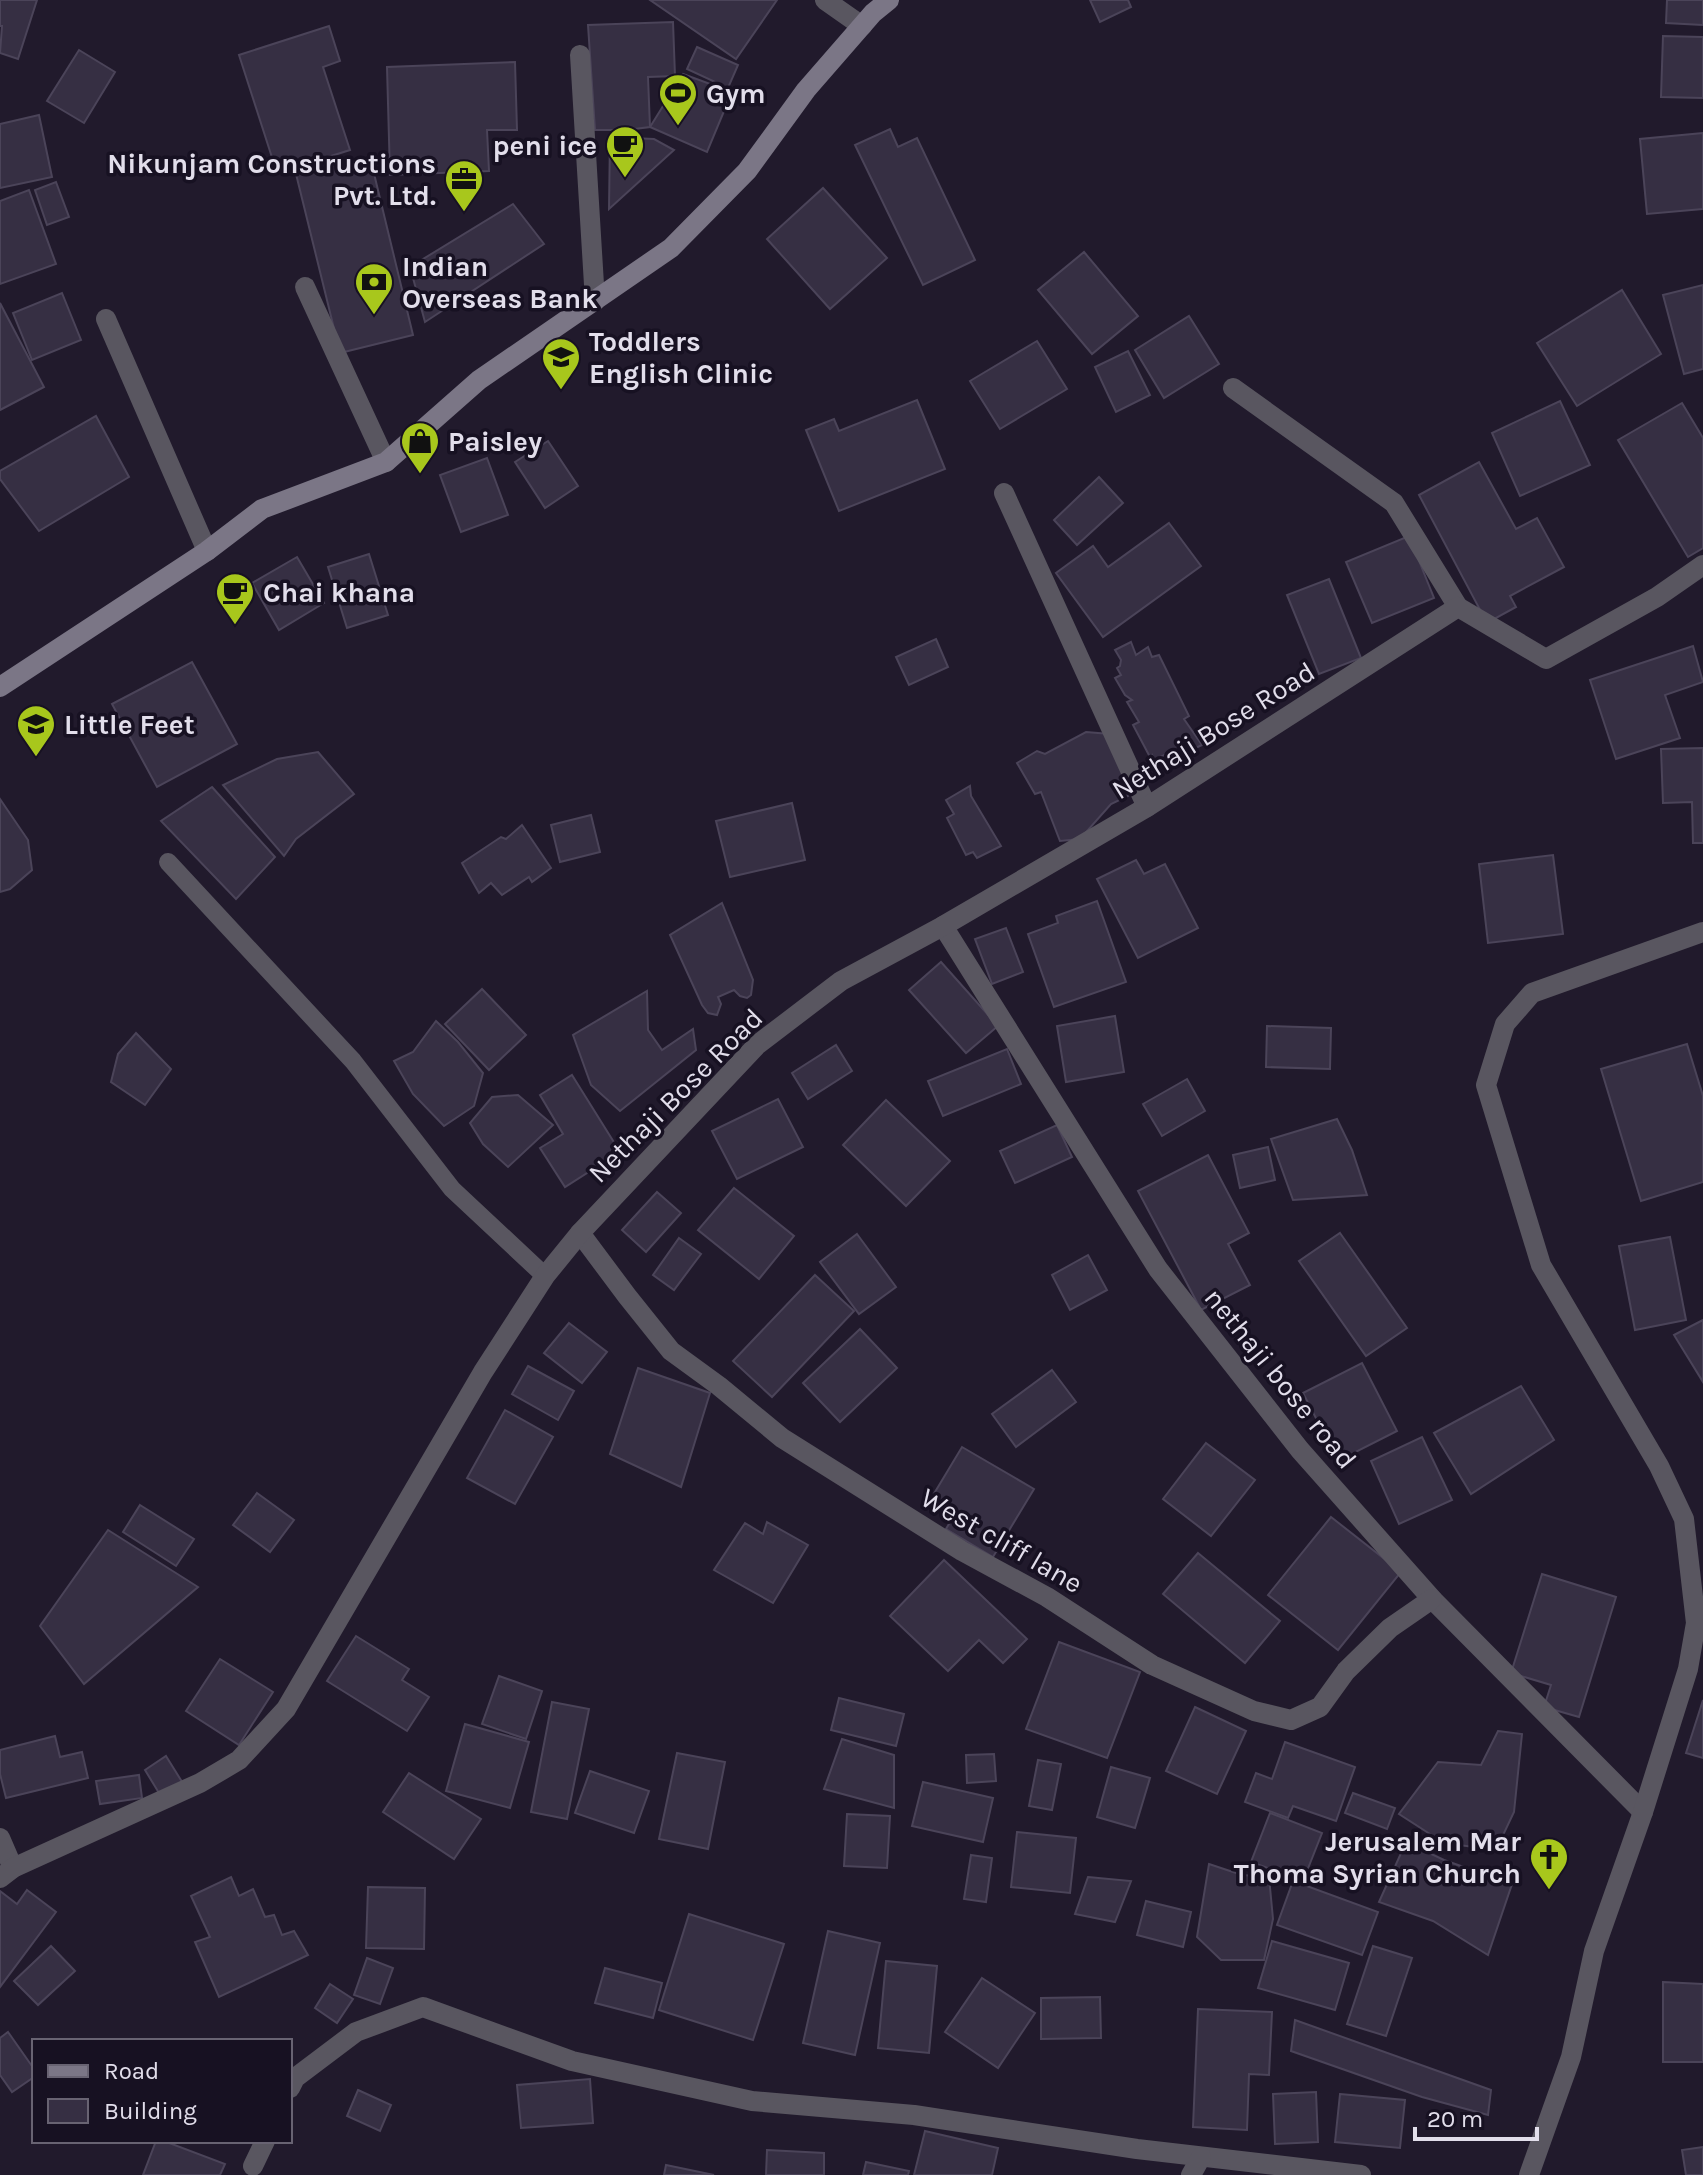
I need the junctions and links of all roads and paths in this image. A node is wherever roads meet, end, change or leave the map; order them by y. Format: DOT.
graph roads {
  1 [pos="825,0"];
  2 [pos="889,0"];
  3 [pos="862,26"];
  4 [pos="580,55"];
  5 [pos="305,287"];
  6 [pos="595,301"];
  7 [pos="106,319"];
  8 [pos="1233,388"];
  9 [pos="386,462"];
  10 [pos="1004,493"];
  11 [pos="207,551"];
  12 [pos="1703,565"];
  13 [pos="1458,607"];
  14 [pos="0,687"];
  15 [pos="1147,807"];
  16 [pos="168,862"];
  17 [pos="943,926"];
  18 [pos="1703,932"];
  19 [pos="580,1233"];
  20 [pos="545,1276"];
  21 [pos="1432,1599"];
  22 [pos="1700,1619"];
  23 [pos="1643,1812"];
  24 [pos="0,1838"];
  25 [pos="6,1873"];
  26 [pos="292,2084"];
  27 [pos="264,2143"];
  28 [pos="253,2166"];
  29 [pos="1196,2166"];
  30 [pos="1361,2175"];
  31 [pos="1529,2175"];
  1 -- 3 [label="street"];
  2 -- 3 [label="main road"];
  3 -- 6 [label="main road"];
  4 -- 6 [label="street"];
  5 -- 9 [label="street"];
  6 -- 9 [label="main road"];
  7 -- 11 [label="street"];
  8 -- 13 [label="street"];
  9 -- 11 [label="main road"];
  10 -- 15 [label="street"];
  11 -- 14 [label="main road"];
  12 -- 13 [label="street"];
  13 -- 15 [label="street, Nethaji Bose Road"];
  15 -- 17 [label="street, Nethaji Bose Road"];
  16 -- 20 [label="lane"];
  17 -- 19 [label="street, Nethaji Bose Road"];
  17 -- 21 [label="street, nethaji bose road"];
  18 -- 22 [label="street"];
  19 -- 20 [label="street, Nethaji Bose Road"];
  19 -- 21 [label="street, West cliff lane"];
  20 -- 25 [label="street, Nethaji Bose Road"];
  21 -- 23 [label="street, nethaji bose road"];
  22 -- 23 [label="street"];
  23 -- 31 [label="street"];
  24 -- 25 [label="street"];
  26 -- 29 [label="street"];
  27 -- 28 [label="street"];
  29 -- 30 [label="street"];
}
